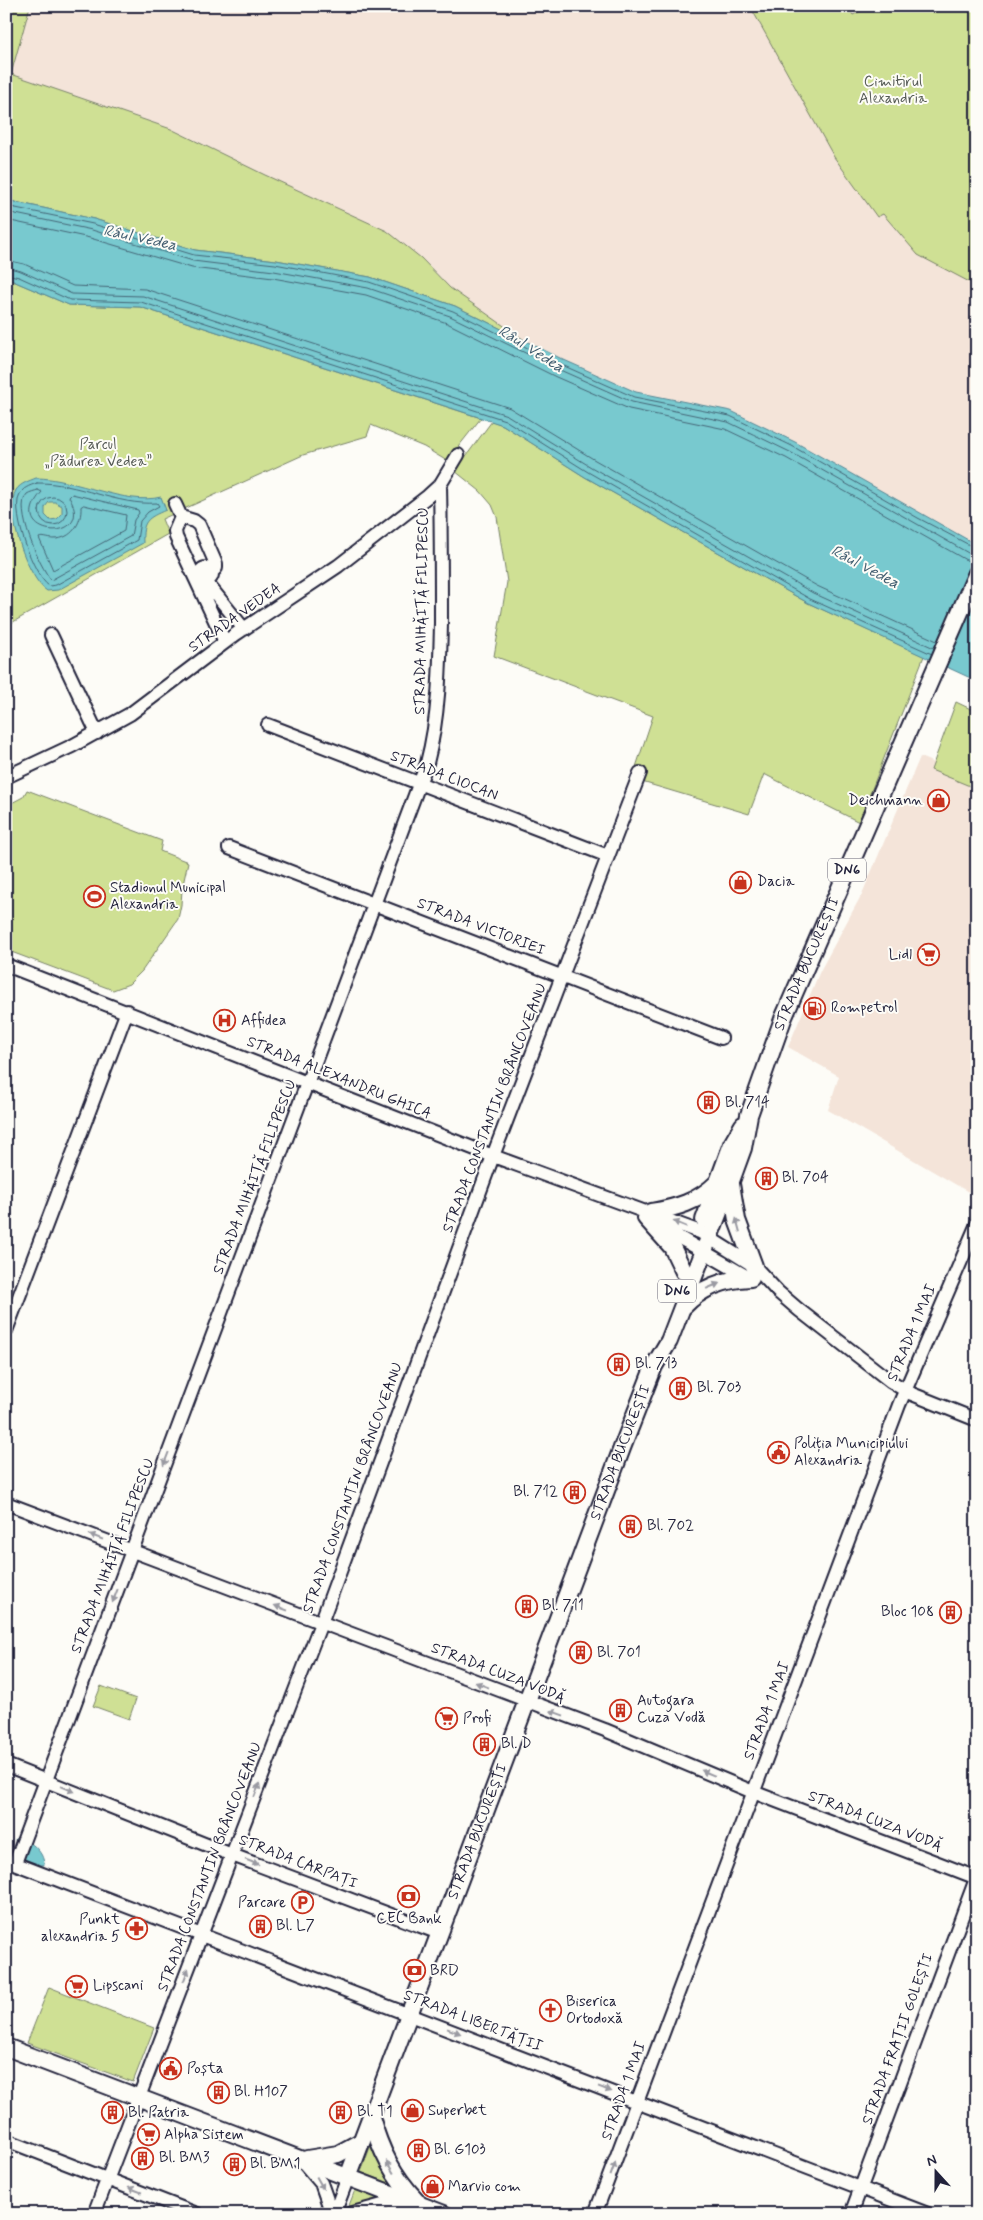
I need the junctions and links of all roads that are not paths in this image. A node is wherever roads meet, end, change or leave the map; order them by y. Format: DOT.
graph roads {
  1 [pos="458,455"];
  2 [pos="440,485"];
  3 [pos="175,504"];
  4 [pos="181,517"];
  5 [pos="977,572"];
  6 [pos="203,577"];
  7 [pos="244,629"];
  8 [pos="51,635"];
  9 [pos="225,642"];
  10 [pos="268,725"];
  11 [pos="98,733"];
  12 [pos="640,773"];
  13 [pos="6,777"];
  14 [pos="420,784"];
  15 [pos="229,848"];
  16 [pos="608,856"];
  17 [pos="374,905"];
  18 [pos="6,965"];
  19 [pos="562,976"];
  20 [pos="127,1011"];
  21 [pos="721,1038"];
  22 [pos="307,1084"];
  23 [pos="493,1156"];
  24 [pos="725,1181"];
  25 [pos="643,1213"];
  26 [pos="977,1224"];
  27 [pos="702,1241"];
  28 [pos="684,1272"];
  29 [pos="752,1272"];
  30 [pos="681,1310"];
  31 [pos="6,1331"];
  32 [pos="654,1366"];
  33 [pos="905,1390"];
  34 [pos="977,1420"];
  35 [pos="6,1503"];
  36 [pos="132,1551"];
  37 [pos="320,1623"];
  38 [pos="527,1702"];
  39 [pos="6,1765"];
  40 [pos="46,1780"];
  41 [pos="753,1792"];
  42 [pos="232,1855"];
  43 [pos="11,1862"];
  44 [pos="977,1877"];
  45 [pos="439,1933"];
  46 [pos="201,1935"];
  47 [pos="408,2014"];
  48 [pos="6,2047"];
  49 [pos="138,2097"];
  50 [pos="637,2102"];
  51 [pos="371,2117"];
  52 [pos="6,2140"];
  53 [pos="362,2141"];
  54 [pos="299,2159"];
  55 [pos="348,2177"];
  56 [pos="107,2179"];
  57 [pos="861,2187"];
  58 [pos="421,2204"];
  59 [pos="94,2214"];
  60 [pos="197,2214"];
  61 [pos="333,2214"];
  62 [pos="349,2214"];
  63 [pos="444,2214"];
  64 [pos="595,2214"];
  65 [pos="851,2214"];
  66 [pos="928,2214"];
  1 -- 2 [label="street, STRADA VEDEA"];
  2 -- 7 [label="street, STRADA VEDEA"];
  2 -- 14 [label="street, STRADA MIHĂIȚĂ FILIPESCU"];
  3 -- 4 [label="street"];
  4 -- 6 [label="street"];
  4 -- 6 [label="street"];
  5 -- 24 [label="main road, STRADA BUCUREȘTI / DN6"];
  6 -- 7 [label="street"];
  6 -- 9 [label="street"];
  7 -- 9 [label="street, STRADA VEDEA"];
  8 -- 11 [label="street"];
  9 -- 11 [label="street, STRADA VEDEA"];
  10 -- 14 [label="street, STRADA CIOCAN"];
  11 -- 13 [label="street, STRADA VEDEA"];
  12 -- 16 [label="street, STRADA CONSTANTIN BRÂNCOVEANU"];
  14 -- 16 [label="street, STRADA CIOCAN"];
  14 -- 17 [label="street, STRADA MIHĂIȚĂ FILIPESCU"];
  15 -- 17 [label="street, STRADA VICTORIEI"];
  16 -- 19 [label="street, STRADA CONSTANTIN BRÂNCOVEANU"];
  17 -- 19 [label="street, STRADA VICTORIEI"];
  17 -- 22 [label="street, STRADA MIHĂIȚĂ FILIPESCU"];
  18 -- 20 [label="street, STRADA ALEXANDRU GHICA"];
  19 -- 21 [label="street, STRADA VICTORIEI"];
  19 -- 23 [label="street, STRADA CONSTANTIN BRÂNCOVEANU"];
  20 -- 22 [label="street, STRADA ALEXANDRU GHICA"];
  20 -- 31 [label="street"];
  22 -- 23 [label="street, STRADA ALEXANDRU GHICA"];
  22 -- 36 [label="street, STRADA MIHĂIȚĂ FILIPESCU, one-way"];
  23 -- 25 [label="street, STRADA ALEXANDRU GHICA"];
  23 -- 37 [label="street, STRADA CONSTANTIN BRÂNCOVEANU"];
  24 -- 25 [label="main road"];
  24 -- 27 [label="main road, STRADA BUCUREȘTI / DN6"];
  29 -- 24 [label="main road, one-way"];
  25 -- 27 [label="street, STRADA ALEXANDRU GHICA"];
  25 -- 28 [label="main road"];
  26 -- 33 [label="street, STRADA 1 MAI"];
  27 -- 28 [label="main road, STRADA BUCUREȘTI / DN6"];
  27 -- 29 [label="street, STRADA ALEXANDRU GHICA"];
  27 -- 30 [label="main road, STRADA BUCUREȘTI / DN6"];
  28 -- 32 [label="main road, STRADA BUCUREȘTI / DN6"];
  30 -- 29 [label="main road, one-way"];
  29 -- 33 [label="street, STRADA ALEXANDRU GHICA"];
  30 -- 32 [label="main road, STRADA BUCUREȘTI / DN6"];
  32 -- 38 [label="main road, STRADA BUCUREȘTI / DN6"];
  33 -- 34 [label="street, STRADA ALEXANDRU GHICA"];
  33 -- 41 [label="street, STRADA 1 MAI"];
  36 -- 35 [label="street, STRADA CUZA VODĂ, one-way"];
  37 -- 36 [label="street, STRADA CUZA VODĂ, one-way"];
  36 -- 40 [label="street, STRADA MIHĂIȚĂ FILIPESCU, one-way"];
  38 -- 37 [label="street, STRADA CUZA VODĂ, one-way"];
  42 -- 37 [label="street, STRADA CONSTANTIN BRÂNCOVEANU, one-way"];
  41 -- 38 [label="street, STRADA CUZA VODĂ, one-way"];
  38 -- 45 [label="main road, STRADA BUCUREȘTI / DN6"];
  39 -- 40 [label="street, STRADA CARPAȚI"];
  40 -- 42 [label="street, STRADA CARPAȚI, one-way"];
  40 -- 43 [label="street, STRADA MIHĂIȚĂ FILIPESCU"];
  41 -- 44 [label="street, STRADA CUZA VODĂ"];
  41 -- 50 [label="street, STRADA 1 MAI"];
  42 -- 45 [label="street, STRADA CARPAȚI, one-way"];
  42 -- 46 [label="street, STRADA CONSTANTIN BRÂNCOVEANU"];
  43 -- 46 [label="street, STRADA LIBERTĂȚII"];
  44 -- 57 [label="street, STRADA FRAȚII GOLEȘTI"];
  45 -- 47 [label="main road, STRADA BUCUREȘTI / DN6"];
  46 -- 47 [label="street, STRADA LIBERTĂȚII"];
  49 -- 46 [label="street, STRADA CONSTANTIN BRÂNCOVEANU, one-way"];
  47 -- 50 [label="street, STRADA LIBERTĂȚII, one-way"];
  47 -- 51 [label="main road, STRADA BUCUREȘTI / DN6"];
  48 -- 49 [label="main road"];
  49 -- 54 [label="main road"];
  49 -- 56 [label="street, STRADA CONSTANTIN BRÂNCOVEANU"];
  50 -- 57 [label="street, STRADA LIBERTĂȚII"];
  64 -- 50 [label="street, STRADA 1 MAI, one-way"];
  51 -- 53 [label="main road, STRADA BUCUREȘTI / DN6"];
  58 -- 51 [label="main road, one-way"];
  52 -- 56 [label="street"];
  53 -- 54 [label="main road"];
  53 -- 55 [label="main road, STRADA BUCUREȘTI / DN6"];
  54 -- 55 [label="main road"];
  54 -- 61 [label="street, STRADA BUCUREȘTI, one-way"];
  55 -- 58 [label="main road"];
  55 -- 61 [label="street, STRADA BUCUREȘTI"];
  56 -- 59 [label="street, STRADA CONSTANTIN BRÂNCOVEANU"];
  60 -- 56 [label="street, one-way"];
  57 -- 65 [label="street, STRADA FRAȚII GOLEȘTI"];
  57 -- 66 [label="street, STRADA LIBERTĂȚII"];
  58 -- 62 [label="street"];
  58 -- 63 [label="main road"];
}
